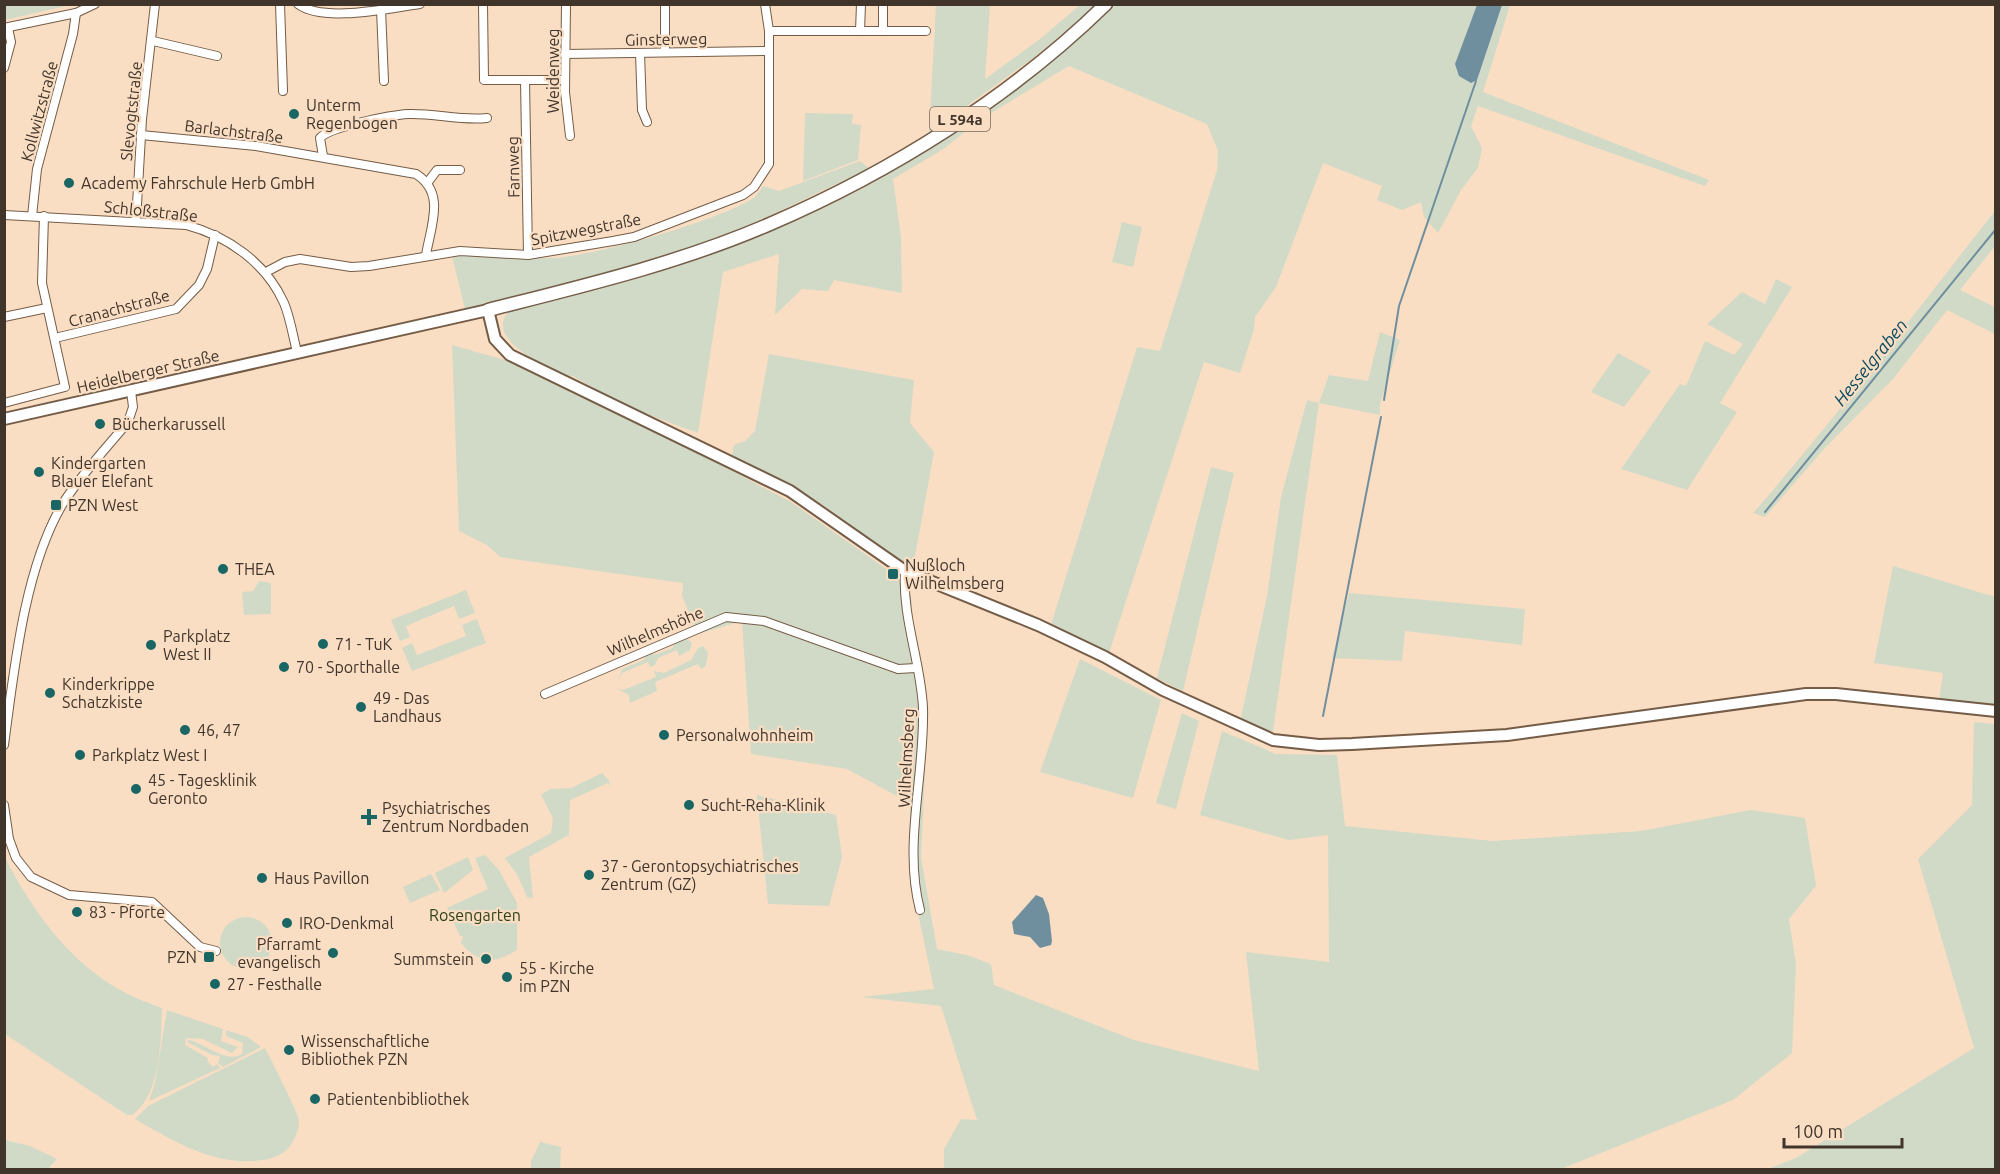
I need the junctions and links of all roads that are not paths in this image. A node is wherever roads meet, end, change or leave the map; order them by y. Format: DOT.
graph roads {
  1 [pos="95,4"];
  2 [pos="155,4"];
  3 [pos="280,4"];
  4 [pos="298,4"];
  5 [pos="420,4"];
  6 [pos="483,4"];
  7 [pos="566,4"];
  8 [pos="665,4"];
  9 [pos="765,4"];
  10 [pos="861,4"];
  11 [pos="883,4"];
  12 [pos="1106,4"];
  13 [pos="381,9"];
  14 [pos="76,13"];
  15 [pos="6,28"];
  16 [pos="860,31"];
  17 [pos="883,31"];
  18 [pos="926,31"];
  19 [pos="769,32"];
  20 [pos="153,41"];
  21 [pos="767,51"];
  22 [pos="640,52"];
  23 [pos="665,52"];
  24 [pos="565,54"];
  25 [pos="218,56"];
  26 [pos="4,68"];
  27 [pos="525,80"];
  28 [pos="565,80"];
  29 [pos="384,81"];
  30 [pos="283,91"];
  31 [pos="487,118"];
  32 [pos="647,122"];
  33 [pos="141,135"];
  34 [pos="570,136"];
  35 [pos="323,156"];
  36 [pos="460,170"];
  37 [pos="428,182"];
  38 [pos="4,215"];
  39 [pos="32,216"];
  40 [pos="44,216"];
  41 [pos="136,221"];
  42 [pos="215,235"];
  43 [pos="426,255"];
  44 [pos="528,255"];
  45 [pos="266,272"];
  46 [pos="47,308"];
  47 [pos="488,310"];
  48 [pos="4,317"];
  49 [pos="55,338"];
  50 [pos="297,352"];
  51 [pos="131,391"];
  52 [pos="4,404"];
  53 [pos="4,419"];
  54 [pos="905,571"];
  55 [pos="916,668"];
  56 [pos="545,694"];
  57 [pos="1995,711"];
  58 [pos="4,746"];
  59 [pos="4,804"];
  60 [pos="920,910"];
  61 [pos="216,951"];
  1 -- 14 [label="street"];
  2 -- 20 [label="street, Slevogtstraße"];
  3 -- 30 [label="street"];
  4 -- 13 [label="street"];
  5 -- 13 [label="street"];
  6 -- 27 [label="street"];
  7 -- 24 [label="street, Weidenweg"];
  8 -- 23 [label="street"];
  9 -- 19 [label="street, Spitzwegstraße"];
  10 -- 16 [label="street"];
  11 -- 17 [label="street"];
  12 -- 47 [label="main road, L 594a"];
  13 -- 29 [label="street"];
  14 -- 15 [label="street"];
  14 -- 39 [label="street, Kollwitzstraße"];
  15 -- 26 [label="street"];
  16 -- 17 [label="street"];
  16 -- 19 [label="street"];
  17 -- 18 [label="street"];
  19 -- 21 [label="street, Spitzwegstraße"];
  20 -- 25 [label="street"];
  20 -- 33 [label="street, Slevogtstraße"];
  21 -- 23 [label="street, Ginsterweg"];
  21 -- 44 [label="street, Spitzwegstraße"];
  22 -- 23 [label="street, Ginsterweg"];
  22 -- 24 [label="street, Ginsterweg"];
  22 -- 32 [label="street"];
  24 -- 28 [label="street, Weidenweg"];
  27 -- 28 [label="street"];
  27 -- 44 [label="street, Farnweg"];
  28 -- 34 [label="street, Weidenweg"];
  31 -- 35 [label="street"];
  33 -- 35 [label="street, Barlachstraße"];
  33 -- 41 [label="street, Slevogtstraße"];
  35 -- 37 [label="street, Barlachstraße"];
  36 -- 37 [label="street"];
  37 -- 43 [label="street"];
  38 -- 39 [label="street, Schloßstraße"];
  39 -- 40 [label="street, Schloßstraße"];
  40 -- 41 [label="street, Schloßstraße"];
  40 -- 46 [label="street"];
  41 -- 42 [label="street, Schloßstraße"];
  42 -- 45 [label="street, Schloßstraße"];
  42 -- 49 [label="street, Cranachstraße"];
  43 -- 44 [label="street, Spitzwegstraße"];
  43 -- 45 [label="street, Spitzwegstraße"];
  45 -- 50 [label="street, Schloßstraße"];
  46 -- 48 [label="street"];
  46 -- 49 [label="street"];
  47 -- 50 [label="main road, Heidelberger Straße"];
  47 -- 54 [label="main road"];
  49 -- 52 [label="street, Heidelberger Straße"];
  50 -- 51 [label="main road, Heidelberger Straße"];
  51 -- 53 [label="main road, Heidelberger Straße"];
  51 -- 58 [label="street"];
  54 -- 55 [label="street, Wilhelmsberg"];
  54 -- 57 [label="main road"];
  55 -- 56 [label="street, Wilhelmshöhe"];
  55 -- 60 [label="street, Wilhelmsberg"];
  59 -- 61 [label="street"];
}
